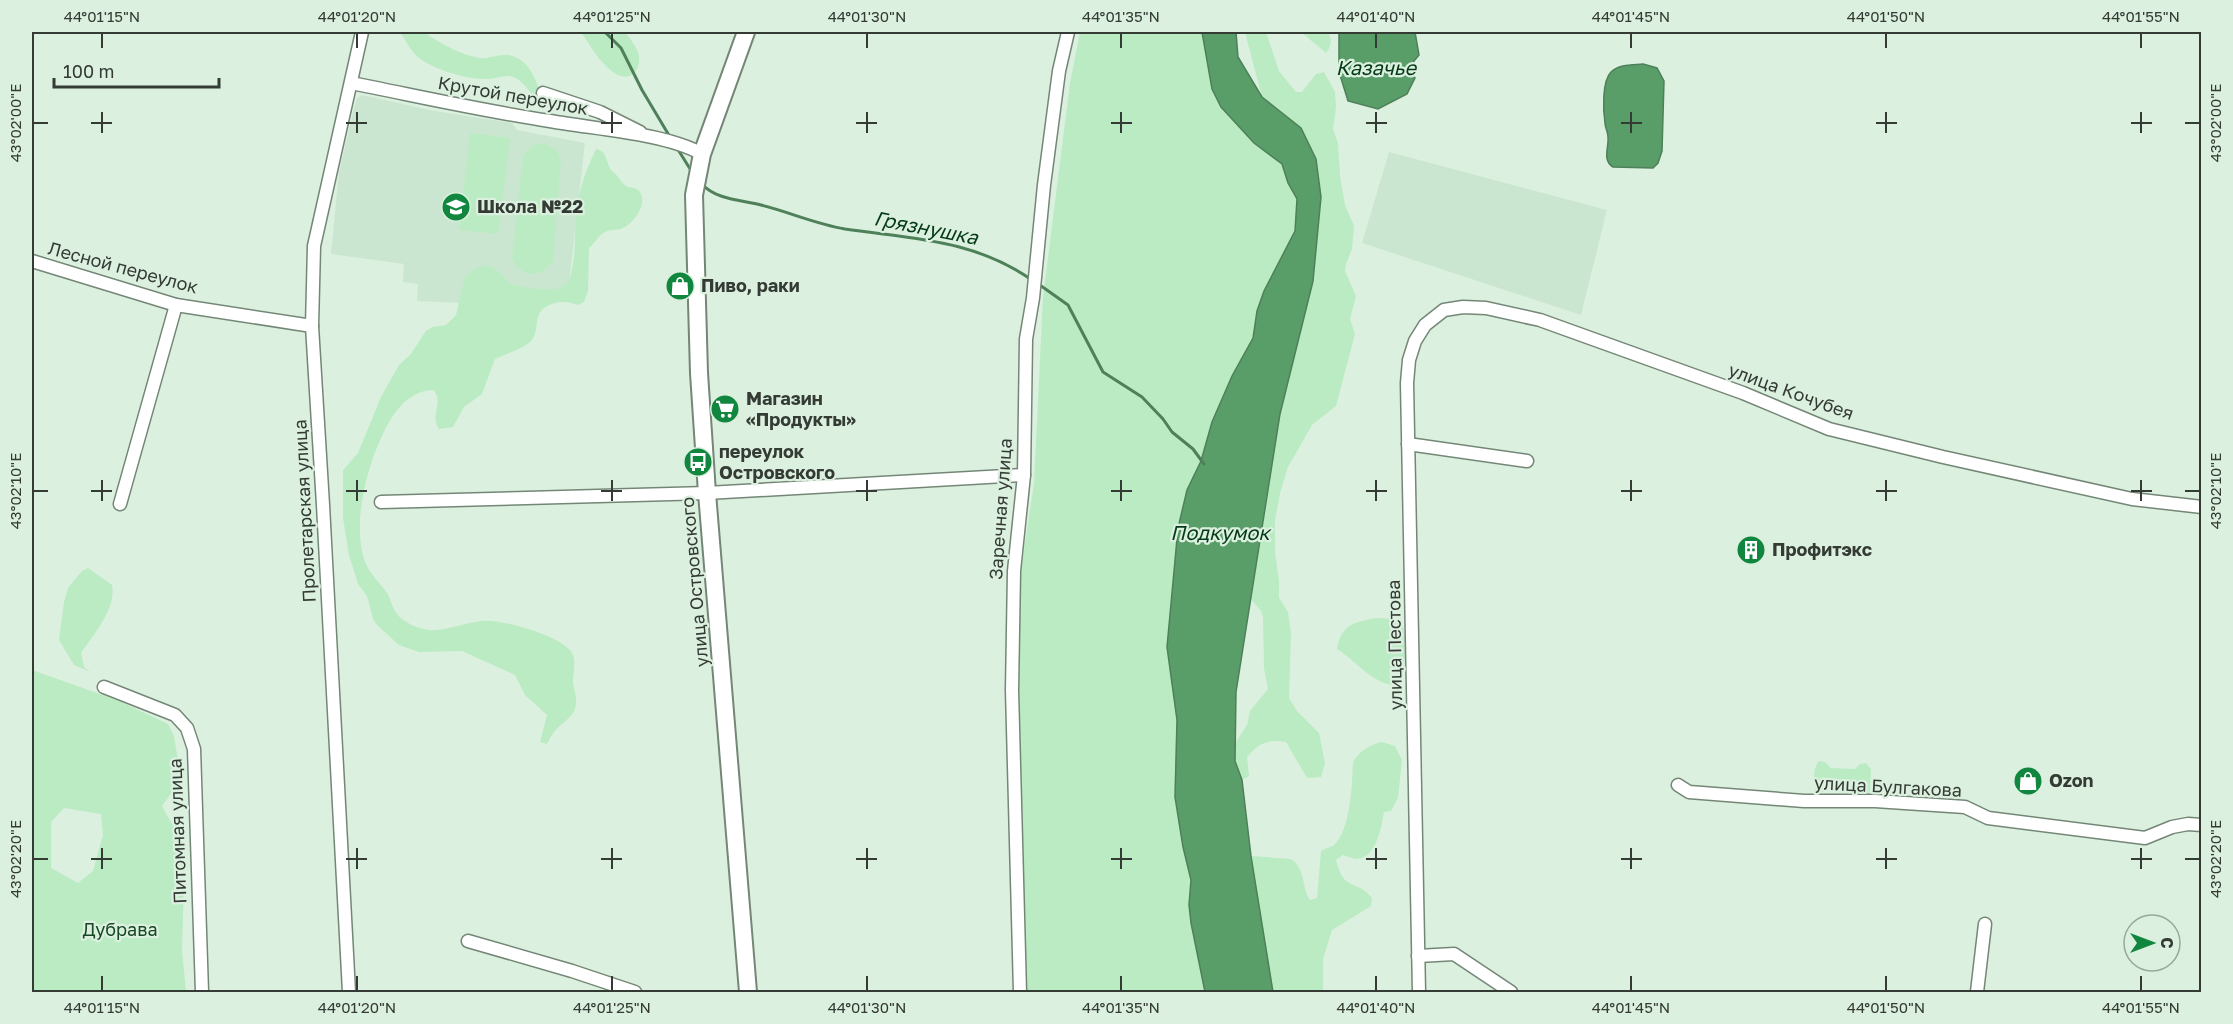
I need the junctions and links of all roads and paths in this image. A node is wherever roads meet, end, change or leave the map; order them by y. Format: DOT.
graph roads {
  1 [pos="362,32"];
  2 [pos="746,32"];
  3 [pos="1068,32"];
  4 [pos="351,83"];
  5 [pos="543,93"];
  6 [pos="651,138"];
  7 [pos="701,159"];
  8 [pos="32,261"];
  9 [pos="176,305"];
  10 [pos="1444,310"];
  11 [pos="312,326"];
  12 [pos="1408,444"];
  13 [pos="1527,461"];
  14 [pos="1024,475"];
  15 [pos="707,493"];
  16 [pos="381,502"];
  17 [pos="120,504"];
  18 [pos="2202,507"];
  19 [pos="104,687"];
  20 [pos="1678,785"];
  21 [pos="2202,825"];
  22 [pos="1985,924"];
  23 [pos="468,941"];
  24 [pos="1418,956"];
  25 [pos="202,993"];
  26 [pos="349,993"];
  27 [pos="635,993"];
  28 [pos="748,993"];
  29 [pos="1020,993"];
  30 [pos="1419,993"];
  31 [pos="1511,993"];
  32 [pos="1977,993"];
  1 -- 4 [label="street, Пролетарская улица"];
  2 -- 7 [label="street, улица Островского"];
  3 -- 14 [label="street, Заречная улица"];
  4 -- 6 [label="street, Крутой переулок"];
  4 -- 11 [label="street, Пролетарская улица"];
  5 -- 6 [label="street"];
  6 -- 7 [label="street, Крутой переулок"];
  7 -- 15 [label="street, улица Островского"];
  8 -- 9 [label="street, Лесной переулок"];
  9 -- 11 [label="street, Лесной переулок"];
  9 -- 17 [label="street"];
  10 -- 12 [label="street, улица Пестова"];
  10 -- 18 [label="street, улица Кочубея"];
  11 -- 26 [label="street, Пролетарская улица"];
  12 -- 13 [label="street"];
  12 -- 24 [label="street, улица Пестова"];
  14 -- 15 [label="street"];
  14 -- 29 [label="street, Заречная улица"];
  15 -- 16 [label="street"];
  15 -- 28 [label="street, улица Островского"];
  19 -- 25 [label="street, Питомная улица"];
  20 -- 21 [label="street, улица Булгакова"];
  22 -- 32 [label="street"];
  23 -- 27 [label="street"];
  24 -- 30 [label="street, улица Пестова"];
  24 -- 31 [label="street"];
}
